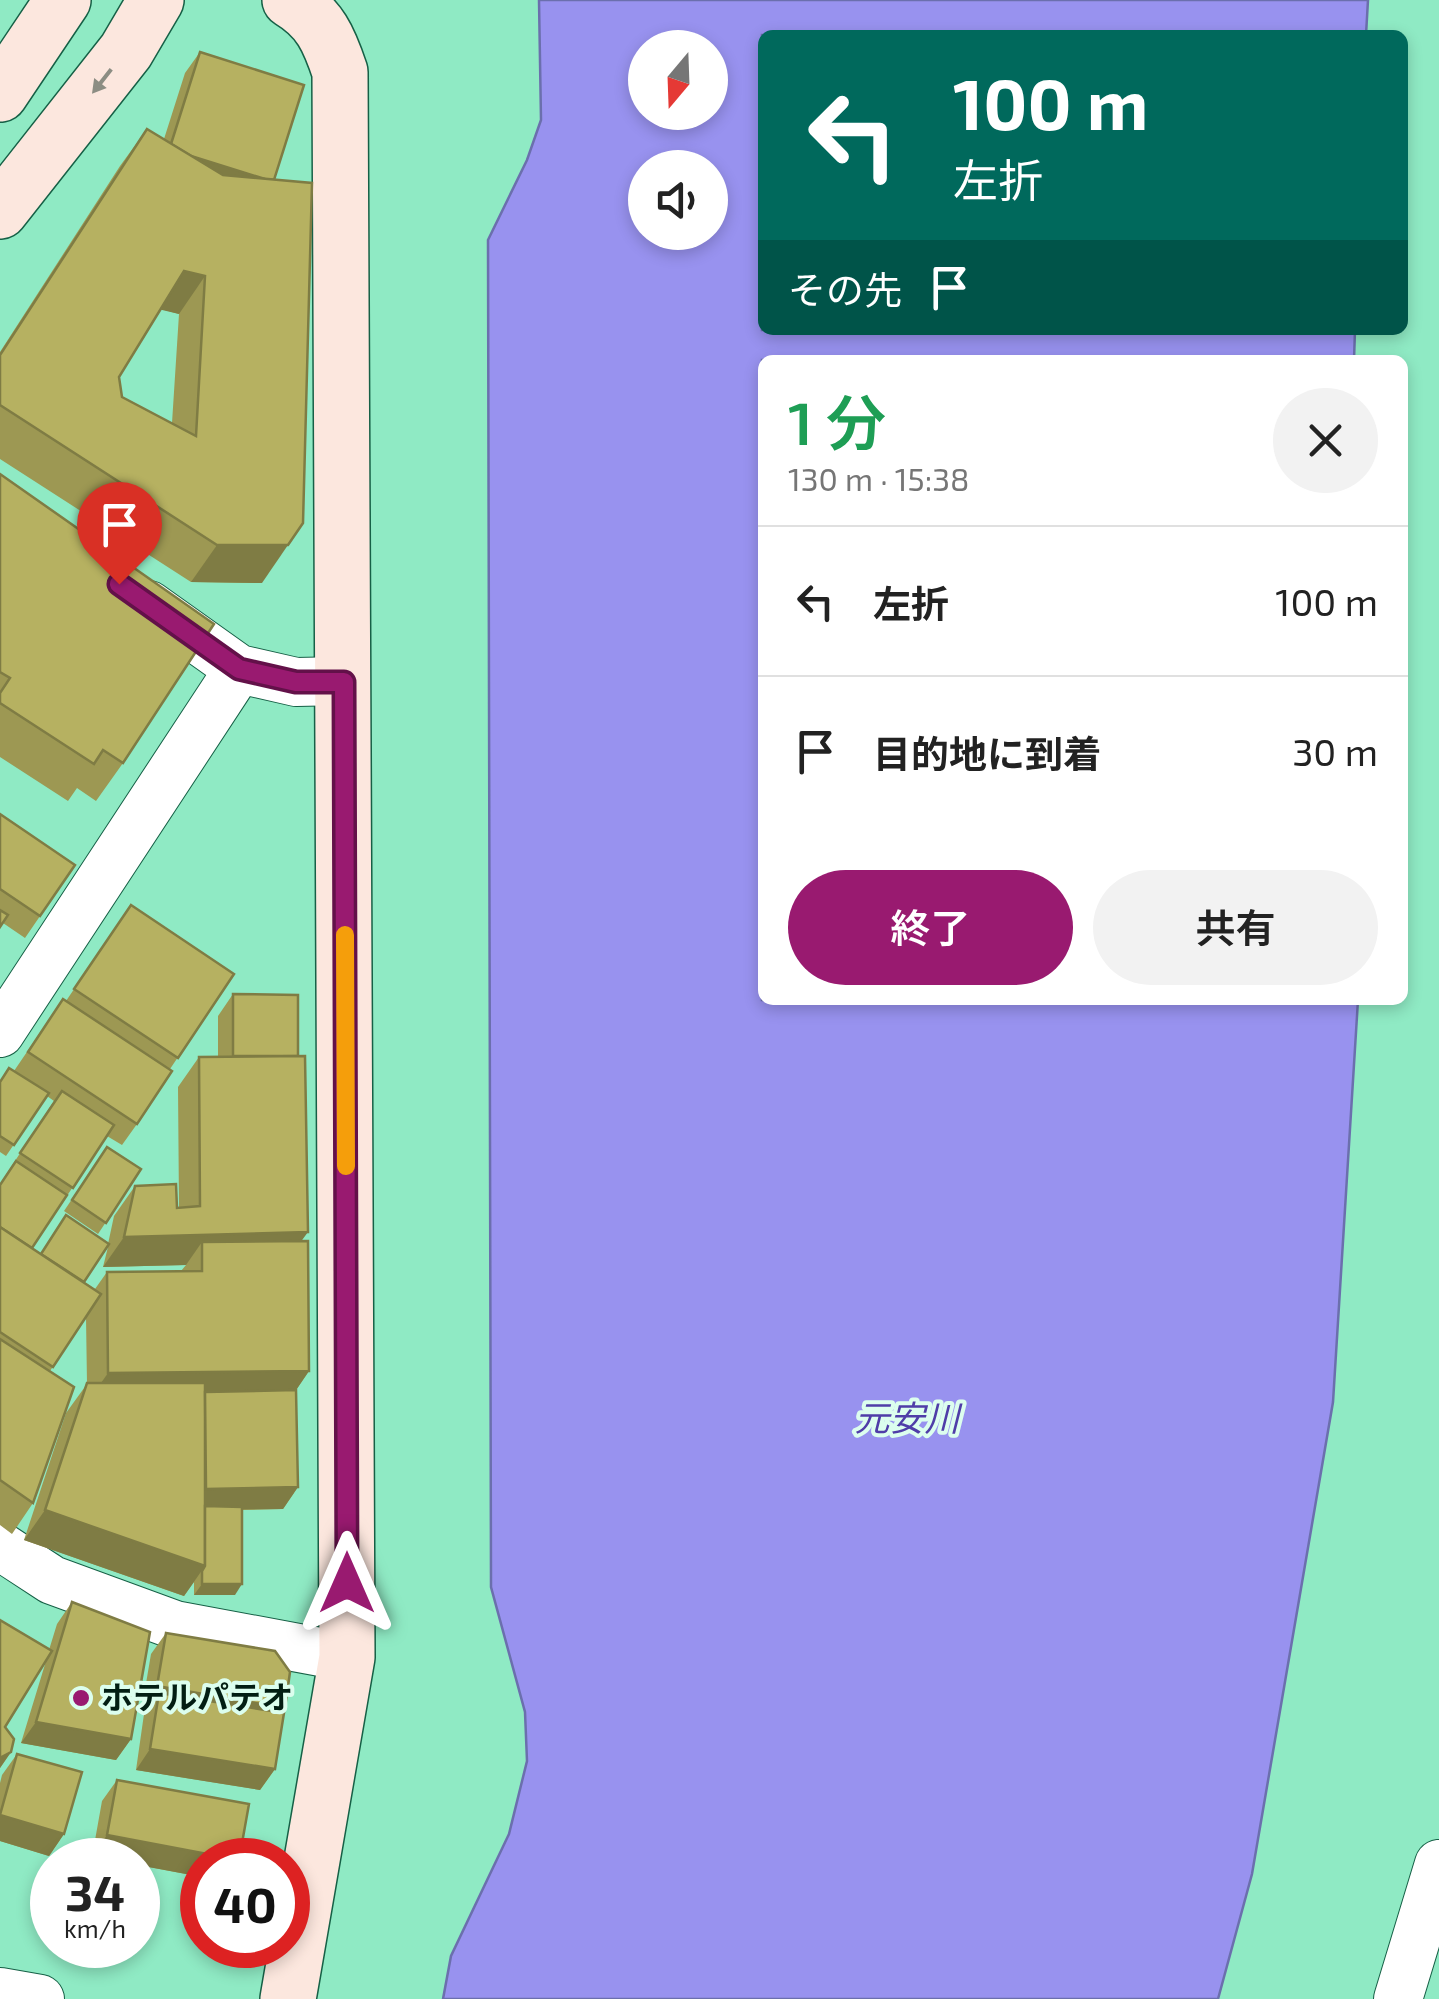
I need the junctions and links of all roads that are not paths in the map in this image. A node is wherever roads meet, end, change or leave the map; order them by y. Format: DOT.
graph roads {
  1 [pos="62,0"];
  2 [pos="156,0"];
  3 [pos="290,0"];
  4 [pos="0,94"];
  5 [pos="0,211"];
  6 [pos="111,578"];
  7 [pos="239,669"];
  8 [pos="344,682"];
  9 [pos="0,1032"];
  10 [pos="0,1546"];
  11 [pos="347,1657"];
  12 [pos="1438,1874"];
  13 [pos="0,1992"];
  14 [pos="40,1999"];
  15 [pos="288,1999"];
  16 [pos="1398,1999"];
  1 -- 4 [label="street"];
  2 -- 5 [label="street, one-way"];
  3 -- 8 [label="street"];
  6 -- 7 [label="street"];
  7 -- 8 [label="street"];
  7 -- 9 [label="street"];
  8 -- 11 [label="street"];
  10 -- 11 [label="street"];
  11 -- 15 [label="street"];
  12 -- 16 [label="street"];
  13 -- 14 [label="street"];
}
